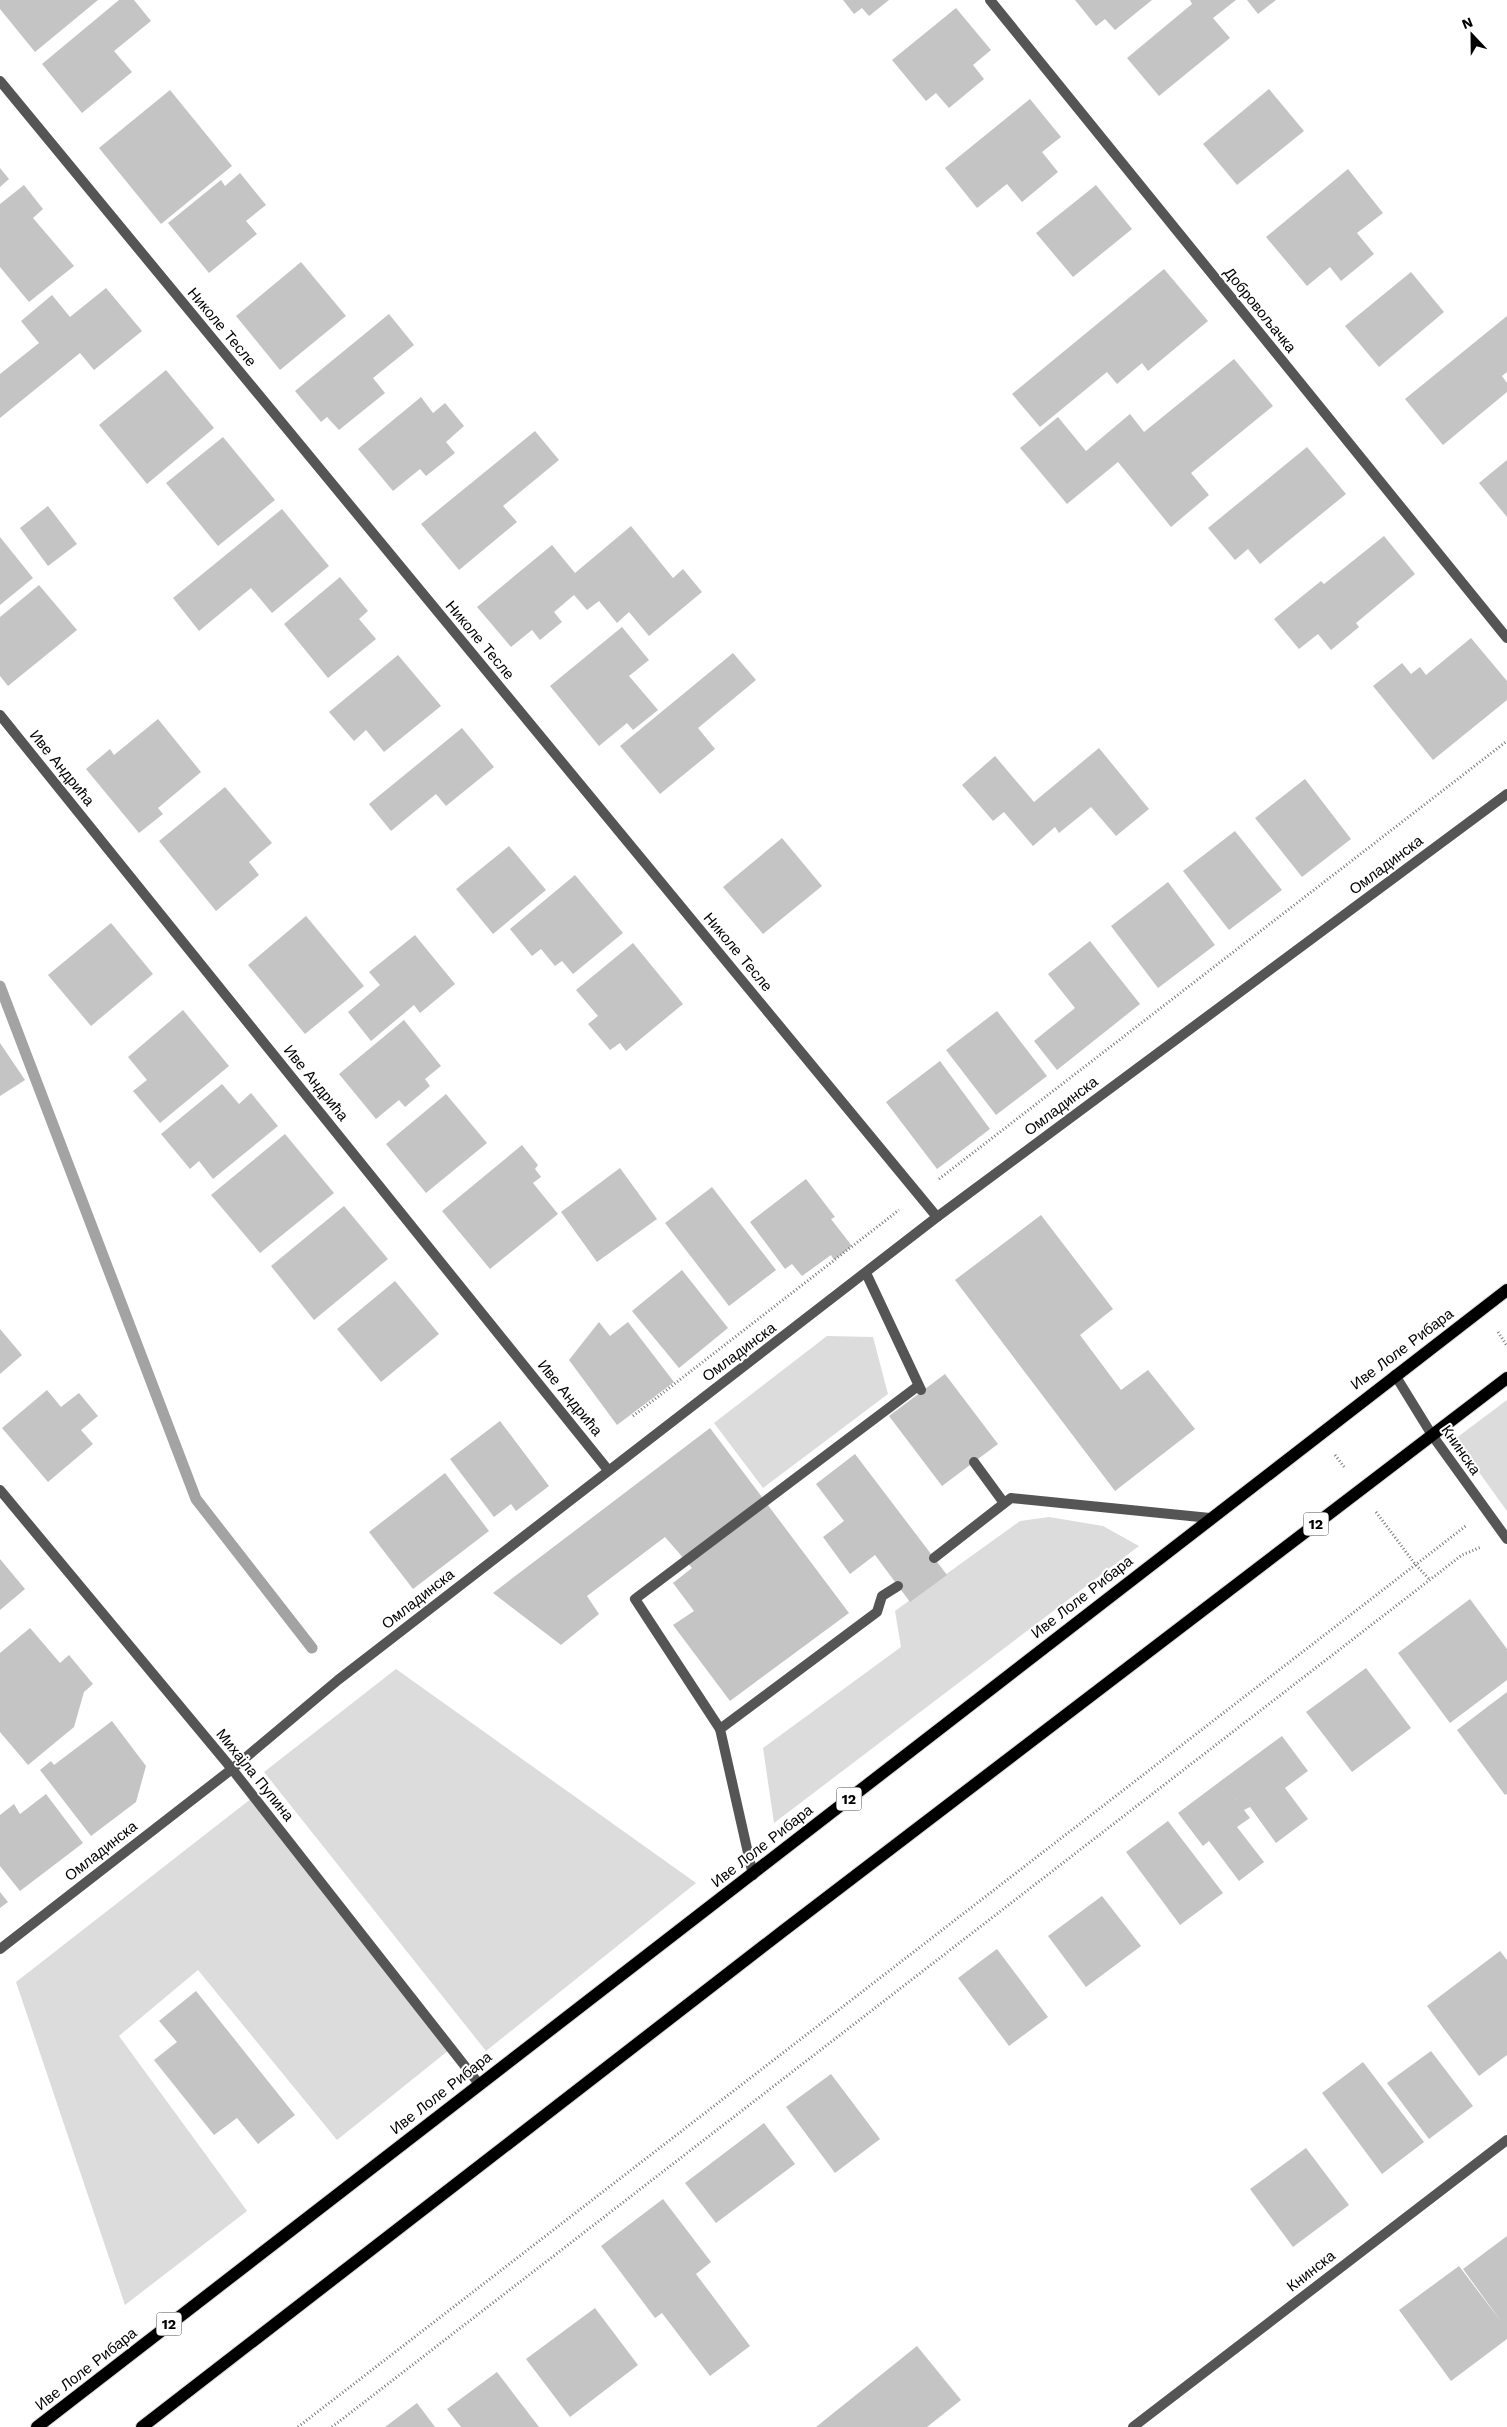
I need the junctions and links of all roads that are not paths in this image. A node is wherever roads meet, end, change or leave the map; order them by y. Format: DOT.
graph roads {
  1 [pos="990,0"];
  2 [pos="0,81"];
  3 [pos="1507,638"];
  4 [pos="0,715"];
  5 [pos="1507,794"];
  6 [pos="937,1217"];
  7 [pos="866,1273"];
  8 [pos="1507,1290"];
  9 [pos="1395,1375"];
  10 [pos="1507,1378"];
  11 [pos="1432,1435"];
  12 [pos="974,1462"];
  13 [pos="608,1470"];
  14 [pos="0,1490"];
  15 [pos="1004,1503"];
  16 [pos="1210,1518"];
  17 [pos="1506,1537"];
  18 [pos="934,1558"];
  19 [pos="898,1586"];
  20 [pos="720,1729"];
  21 [pos="232,1769"];
  22 [pos="753,1875"];
  23 [pos="0,1949"];
  24 [pos="479,2084"];
  25 [pos="1507,2140"];
  26 [pos="37,2427"];
  27 [pos="142,2427"];
  28 [pos="1133,2427"];
  1 -- 3 [label="street, Добровољачка"];
  2 -- 6 [label="street, Николе Тесле"];
  4 -- 13 [label="street, Иве Андрића"];
  5 -- 6 [label="street, Омладинска"];
  6 -- 7 [label="street, Омладинска"];
  7 -- 13 [label="street, Омладинска"];
  7 -- 20 [label="street"];
  8 -- 9 [label="main road, Иве Лоле Рибара / 12"];
  9 -- 11 [label="street, Книнска"];
  9 -- 16 [label="main road, Иве Лоле Рибара / 12"];
  10 -- 11 [label="main road, 12"];
  11 -- 17 [label="street, Книнска"];
  11 -- 27 [label="main road, 12"];
  12 -- 15 [label="street"];
  13 -- 21 [label="street, Омладинска"];
  14 -- 21 [label="street, Михајла Пупина"];
  15 -- 16 [label="street"];
  15 -- 18 [label="street"];
  16 -- 22 [label="main road, Иве Лоле Рибара / 12"];
  19 -- 20 [label="street"];
  20 -- 22 [label="street"];
  21 -- 23 [label="street, Омладинска"];
  21 -- 24 [label="street, Михајла Пупина"];
  22 -- 24 [label="main road, Иве Лоле Рибара / 12"];
  24 -- 26 [label="main road, Иве Лоле Рибара / 12"];
  25 -- 28 [label="street, Книнска"];
}
